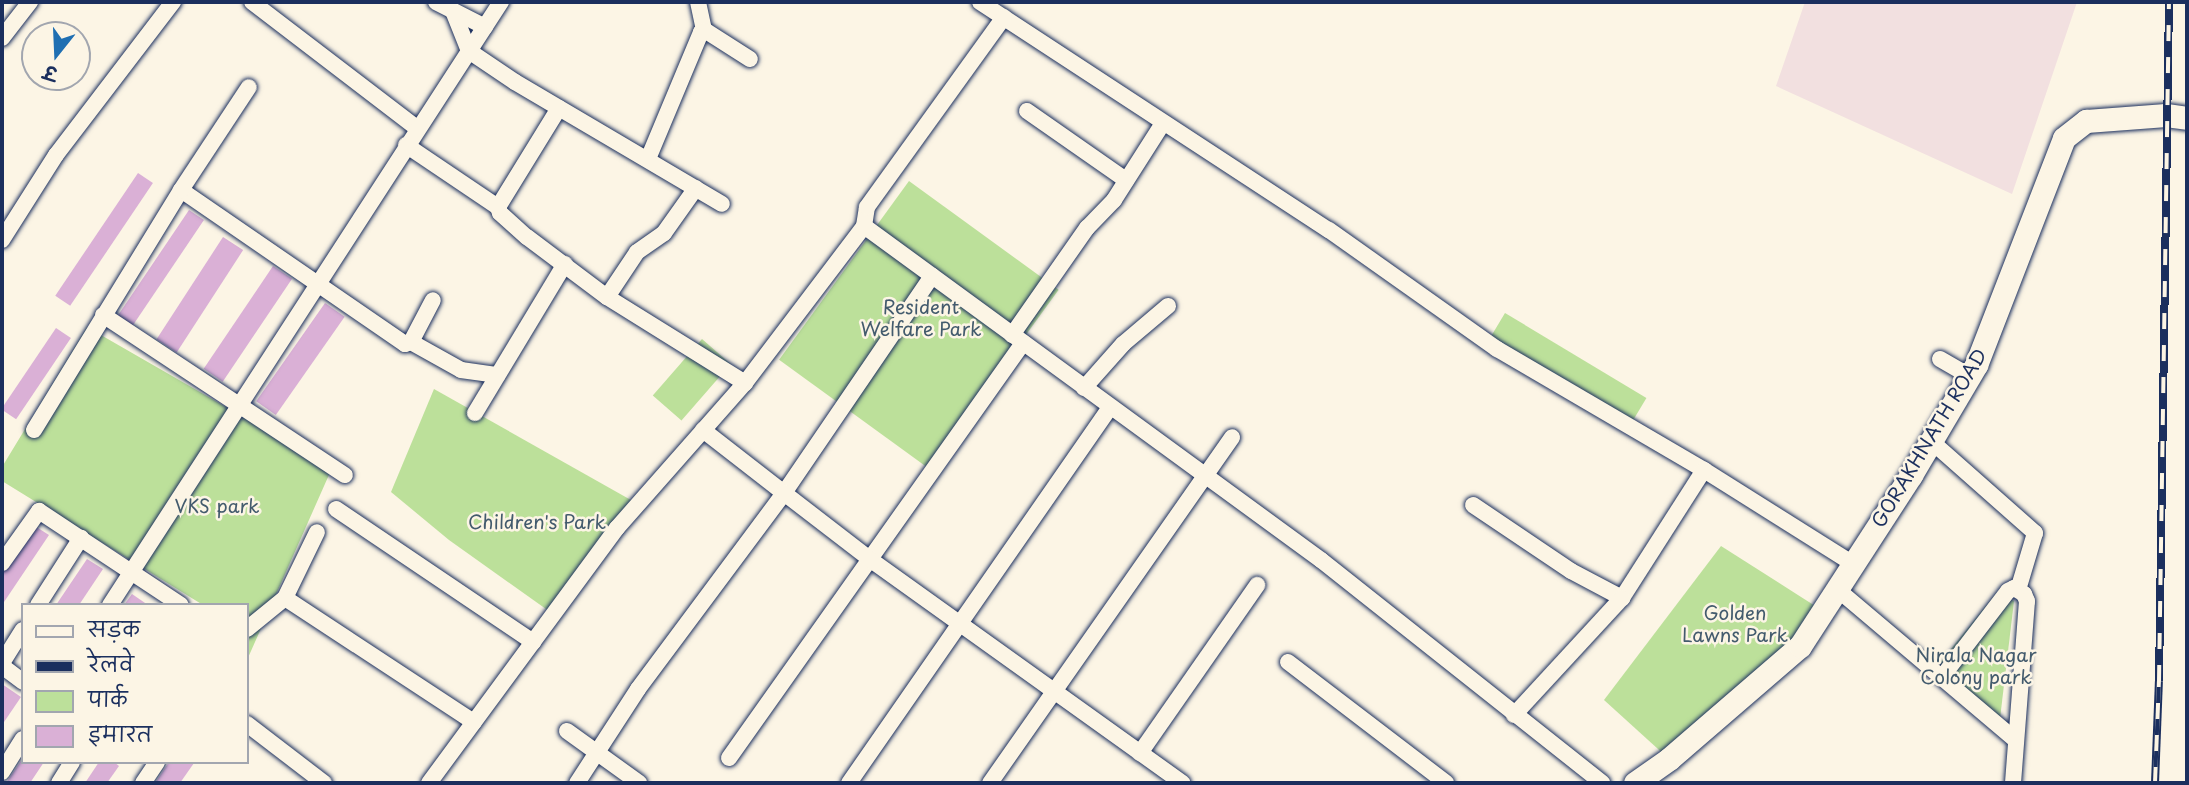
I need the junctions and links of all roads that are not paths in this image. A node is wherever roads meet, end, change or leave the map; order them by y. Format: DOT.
graph roads {
  1 [pos="30,2"];
  2 [pos="173,2"];
  3 [pos="252,2"];
  4 [pos="436,2"];
  5 [pos="501,2"];
  6 [pos="698,2"];
  7 [pos="980,2"];
  8 [pos="453,11"];
  9 [pos="1004,17"];
  10 [pos="485,27"];
  11 [pos="704,30"];
  12 [pos="2,38"];
  13 [pos="469,51"];
  14 [pos="750,59"];
  15 [pos="249,87"];
  16 [pos="559,108"];
  17 [pos="1027,111"];
  18 [pos="2187,118"];
  19 [pos="1163,122"];
  20 [pos="417,128"];
  21 [pos="406,145"];
  22 [pos="648,159"];
  23 [pos="1126,180"];
  24 [pos="696,188"];
  25 [pos="181,190"];
  26 [pos="722,204"];
  27 [pos="498,207"];
  28 [pos="864,226"];
  29 [pos="2,240"];
  30 [pos="565,264"];
  31 [pos="932,276"];
  32 [pos="316,285"];
  33 [pos="607,298"];
  34 [pos="433,300"];
  35 [pos="1168,306"];
  36 [pos="103,316"];
  37 [pos="1017,339"];
  38 [pos="411,342"];
  39 [pos="1940,359"];
  40 [pos="498,375"];
  41 [pos="1969,376"];
  42 [pos="745,383"];
  43 [pos="1084,388"];
  44 [pos="239,404"];
  45 [pos="1110,407"];
  46 [pos="475,413"];
  47 [pos="34,430"];
  48 [pos="703,430"];
  49 [pos="1233,437"];
  50 [pos="1931,441"];
  51 [pos="1704,470"];
  52 [pos="345,475"];
  53 [pos="1206,477"];
  54 [pos="784,493"];
  55 [pos="1473,505"];
  56 [pos="336,509"];
  57 [pos="317,532"];
  58 [pos="81,538"];
  59 [pos="871,560"];
  60 [pos="2,563"];
  61 [pos="1853,564"];
  62 [pos="131,572"];
  63 [pos="1257,585"];
  64 [pos="1837,589"];
  65 [pos="2018,590"];
  66 [pos="285,598"];
  67 [pos="1622,598"];
  68 [pos="39,603"];
  69 [pos="111,603"];
  70 [pos="175,603"];
  71 [pos="958,622"];
  72 [pos="248,628"];
  73 [pos="21,633"];
  74 [pos="533,642"];
  75 [pos="1288,662"];
  76 [pos="2,665"];
  77 [pos="1941,677"];
  78 [pos="21,680"];
  79 [pos="1055,692"];
  80 [pos="1514,715"];
  81 [pos="474,722"];
  82 [pos="248,725"];
  83 [pos="568,731"];
  84 [pos="2016,740"];
  85 [pos="21,742"];
  86 [pos="596,752"];
  87 [pos="1140,753"];
  88 [pos="729,758"];
  89 [pos="71,764"];
  90 [pos="2,772"];
  91 [pos="58,783"];
  92 [pos="324,783"];
  93 [pos="429,783"];
  94 [pos="577,783"];
  95 [pos="639,783"];
  96 [pos="849,783"];
  97 [pos="990,783"];
  98 [pos="1182,783"];
  99 [pos="1446,783"];
  100 [pos="1602,783"];
  101 [pos="1635,783"];
  102 [pos="2013,783"];
  1 -- 12 [label="street"];
  2 -- 29 [label="street"];
  3 -- 20 [label="street"];
  4 -- 8 [label="street"];
  5 -- 10 [label="street"];
  6 -- 11 [label="street"];
  7 -- 9 [label="street"];
  8 -- 10 [label="street"];
  8 -- 13 [label="street"];
  9 -- 19 [label="street"];
  9 -- 28 [label="street"];
  10 -- 13 [label="street"];
  11 -- 14 [label="street"];
  11 -- 22 [label="street"];
  13 -- 16 [label="street"];
  13 -- 20 [label="street"];
  15 -- 25 [label="street"];
  16 -- 22 [label="street"];
  16 -- 27 [label="street"];
  17 -- 23 [label="street"];
  18 -- 41 [label="main road, GORAKHNATH ROAD"];
  19 -- 23 [label="street"];
  19 -- 51 [label="street"];
  20 -- 21 [label="street"];
  21 -- 27 [label="street"];
  21 -- 32 [label="street"];
  22 -- 24 [label="street"];
  23 -- 37 [label="street"];
  24 -- 26 [label="street"];
  24 -- 33 [label="street"];
  25 -- 32 [label="street"];
  25 -- 36 [label="street"];
  27 -- 30 [label="street"];
  28 -- 31 [label="street"];
  28 -- 42 [label="street"];
  30 -- 33 [label="street"];
  30 -- 40 [label="street"];
  31 -- 37 [label="street"];
  31 -- 54 [label="street"];
  32 -- 38 [label="street"];
  32 -- 44 [label="street"];
  33 -- 42 [label="street"];
  34 -- 38 [label="street"];
  35 -- 43 [label="street"];
  36 -- 44 [label="street"];
  36 -- 47 [label="street"];
  37 -- 43 [label="street"];
  37 -- 59 [label="street"];
  38 -- 40 [label="street"];
  39 -- 41 [label="street"];
  40 -- 46 [label="street"];
  41 -- 50 [label="main road, GORAKHNATH ROAD"];
  42 -- 48 [label="street"];
  43 -- 45 [label="street"];
  44 -- 52 [label="street"];
  44 -- 62 [label="street"];
  45 -- 53 [label="street"];
  45 -- 71 [label="street"];
  48 -- 54 [label="street"];
  48 -- 74 [label="street"];
  49 -- 53 [label="street"];
  50 -- 61 [label="main road, GORAKHNATH ROAD"];
  50 -- 65 [label="street"];
  51 -- 61 [label="street"];
  51 -- 67 [label="street"];
  53 -- 79 [label="street"];
  53 -- 80 [label="street"];
  54 -- 59 [label="street"];
  54 -- 86 [label="street"];
  55 -- 67 [label="street"];
  56 -- 74 [label="street"];
  57 -- 66 [label="street"];
  58 -- 60 [label="street"];
  58 -- 62 [label="street"];
  58 -- 68 [label="street"];
  59 -- 71 [label="street"];
  59 -- 88 [label="street"];
  61 -- 64 [label="main road, GORAKHNATH ROAD"];
  62 -- 69 [label="street"];
  62 -- 70 [label="street"];
  63 -- 87 [label="street"];
  64 -- 77 [label="street"];
  64 -- 101 [label="main road, GORAKHNATH ROAD"];
  65 -- 77 [label="street"];
  65 -- 84 [label="street"];
  66 -- 72 [label="street"];
  66 -- 81 [label="street"];
  67 -- 80 [label="street"];
  71 -- 79 [label="street"];
  71 -- 96 [label="street"];
  73 -- 76 [label="street"];
  74 -- 81 [label="street"];
  75 -- 99 [label="street"];
  76 -- 78 [label="street"];
  77 -- 84 [label="street"];
  79 -- 87 [label="street"];
  79 -- 97 [label="street"];
  80 -- 100 [label="street"];
  81 -- 93 [label="street"];
  82 -- 92 [label="street"];
  83 -- 86 [label="street"];
  84 -- 102 [label="street"];
  85 -- 90 [label="street"];
  86 -- 94 [label="street"];
  86 -- 95 [label="street"];
  87 -- 98 [label="street"];
  89 -- 91 [label="street"];
}
